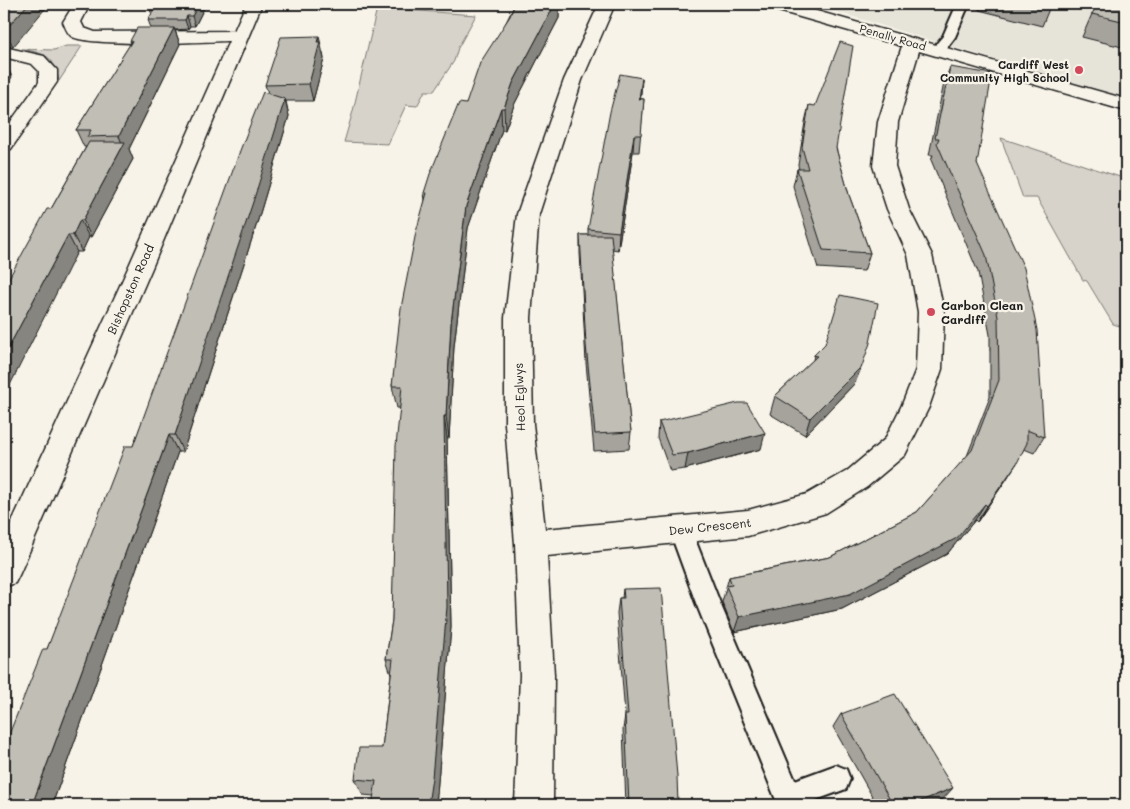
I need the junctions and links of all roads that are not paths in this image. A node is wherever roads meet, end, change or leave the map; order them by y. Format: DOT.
graph roads {
  1 [pos="82,4"];
  2 [pos="254,4"];
  3 [pos="608,4"];
  4 [pos="774,4"];
  5 [pos="963,4"];
  6 [pos="241,36"];
  7 [pos="912,43"];
  8 [pos="938,50"];
  9 [pos="4,52"];
  10 [pos="1126,105"];
  11 [pos="4,145"];
  12 [pos="680,529"];
  13 [pos="531,544"];
  14 [pos="4,573"];
  15 [pos="836,779"];
  16 [pos="790,801"];
  17 [pos="534,805"];
  1 -- 6 [label="street"];
  2 -- 6 [label="street, Bishopston Road"];
  3 -- 13 [label="street, Heol Eglwys"];
  4 -- 7 [label="street, Penally Road"];
  5 -- 8 [label="lane"];
  6 -- 14 [label="street, Bishopston Road"];
  7 -- 8 [label="street, Penally Road"];
  7 -- 12 [label="street, Dew Crescent"];
  8 -- 10 [label="street, Penally Road"];
  9 -- 11 [label="street"];
  12 -- 13 [label="street, Dew Crescent"];
  12 -- 16 [label="lane"];
  13 -- 17 [label="street, Heol Eglwys"];
  15 -- 16 [label="lane"];
}
